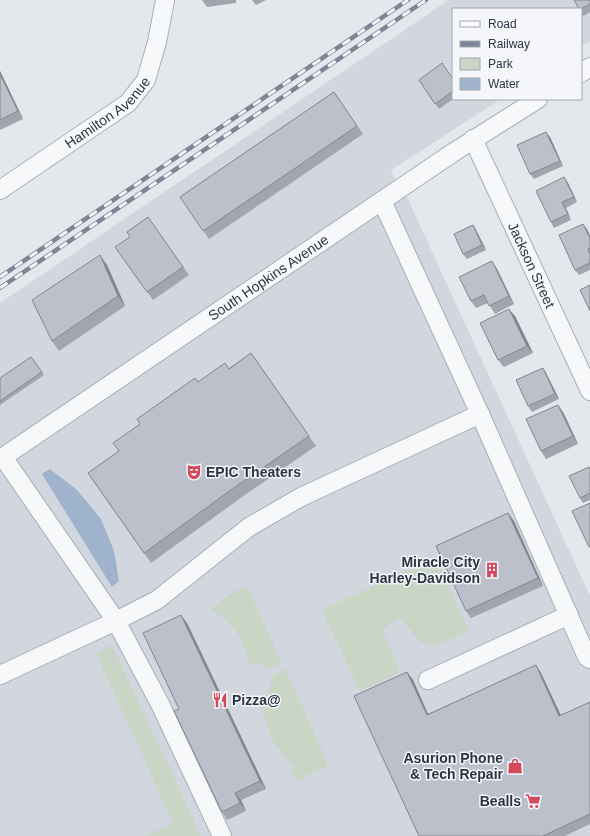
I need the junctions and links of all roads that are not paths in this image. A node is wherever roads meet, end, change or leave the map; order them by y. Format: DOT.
graph roads {
  1 [pos="165,0"];
  2 [pos="536,100"];
  3 [pos="473,139"];
  4 [pos="0,190"];
  5 [pos="382,201"];
  6 [pos="590,391"];
  7 [pos="480,414"];
  8 [pos="2,458"];
  9 [pos="569,615"];
  10 [pos="116,622"];
  11 [pos="590,659"];
  12 [pos="0,675"];
  13 [pos="428,680"];
  14 [pos="222,836"];
  1 -- 4 [label="street, Hamilton Avenue"];
  2 -- 3 [label="street, South Hopkins Avenue"];
  3 -- 5 [label="street, South Hopkins Avenue"];
  3 -- 6 [label="street, Jackson Street"];
  5 -- 7 [label="street"];
  5 -- 8 [label="street, South Hopkins Avenue"];
  7 -- 9 [label="street"];
  7 -- 10 [label="street"];
  8 -- 10 [label="street"];
  9 -- 11 [label="street"];
  9 -- 13 [label="street"];
  10 -- 12 [label="street"];
  10 -- 14 [label="street"];
}
